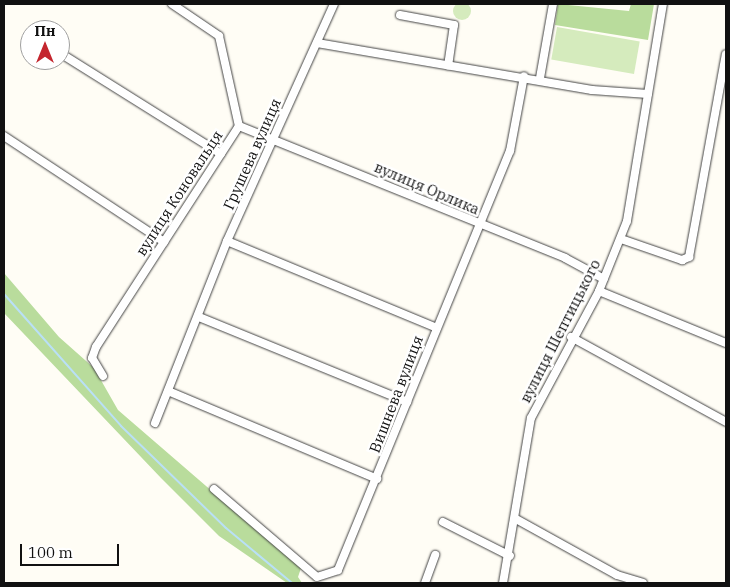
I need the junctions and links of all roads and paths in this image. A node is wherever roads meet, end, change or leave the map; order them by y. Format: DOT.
graph roads {
  1 [pos="172,4"];
  2 [pos="334,4"];
  3 [pos="553,4"];
  4 [pos="663,4"];
  5 [pos="400,15"];
  6 [pos="317,43"];
  7 [pos="726,54"];
  8 [pos="70,59"];
  9 [pos="448,66"];
  10 [pos="524,76"];
  11 [pos="540,78"];
  12 [pos="648,94"];
  13 [pos="238,126"];
  14 [pos="4,136"];
  15 [pos="275,139"];
  16 [pos="221,154"];
  17 [pos="480,226"];
  18 [pos="621,239"];
  19 [pos="227,241"];
  20 [pos="164,242"];
  21 [pos="604,279"];
  22 [pos="599,291"];
  23 [pos="199,317"];
  24 [pos="437,328"];
  25 [pos="571,337"];
  26 [pos="726,343"];
  27 [pos="103,376"];
  28 [pos="168,391"];
  29 [pos="407,402"];
  30 [pos="726,422"];
  31 [pos="155,423"];
  32 [pos="377,479"];
  33 [pos="214,489"];
  34 [pos="516,519"];
  35 [pos="443,522"];
  36 [pos="435,555"];
  37 [pos="510,556"];
  38 [pos="425,583"];
  39 [pos="503,583"];
  40 [pos="643,583"];
  1 -- 13 [label="street, вулиця Коновальця"];
  2 -- 6 [label="street, Грушева вулиця"];
  3 -- 11 [label="street"];
  4 -- 12 [label="street, вулиця Шептицького"];
  5 -- 9 [label="street"];
  6 -- 9 [label="street"];
  6 -- 15 [label="street, Грушева вулиця"];
  7 -- 18 [label="street"];
  8 -- 16 [label="street"];
  9 -- 10 [label="street"];
  10 -- 11 [label="street"];
  10 -- 17 [label="street, Вишнева вулиця"];
  11 -- 12 [label="street"];
  12 -- 18 [label="street, вулиця Шептицького"];
  13 -- 15 [label="street, вулиця Орлика"];
  13 -- 16 [label="street, вулиця Коновальця"];
  14 -- 20 [label="street"];
  15 -- 17 [label="street, вулиця Орлика"];
  15 -- 19 [label="street, Грушева вулиця"];
  16 -- 20 [label="street, вулиця Коновальця"];
  17 -- 21 [label="street, вулиця Орлика"];
  17 -- 24 [label="street, Вишнева вулиця"];
  18 -- 21 [label="street, вулиця Шептицького"];
  19 -- 23 [label="street, Грушева вулиця"];
  19 -- 24 [label="street"];
  20 -- 27 [label="street, вулиця Коновальця"];
  21 -- 22 [label="street, вулиця Шептицького"];
  22 -- 25 [label="street, вулиця Шептицького"];
  22 -- 26 [label="street"];
  23 -- 28 [label="street, Грушева вулиця"];
  23 -- 29 [label="street"];
  24 -- 29 [label="street, Вишнева вулиця"];
  25 -- 30 [label="street"];
  25 -- 34 [label="street, вулиця Шептицького"];
  28 -- 31 [label="street, Грушева вулиця"];
  28 -- 32 [label="street"];
  29 -- 32 [label="street, Вишнева вулиця"];
  32 -- 33 [label="street, Вишнева вулиця"];
  34 -- 37 [label="street, вулиця Шептицького"];
  34 -- 40 [label="street"];
  35 -- 37 [label="street"];
  36 -- 38 [label="street"];
  37 -- 39 [label="street, вулиця Шептицького"];
}
